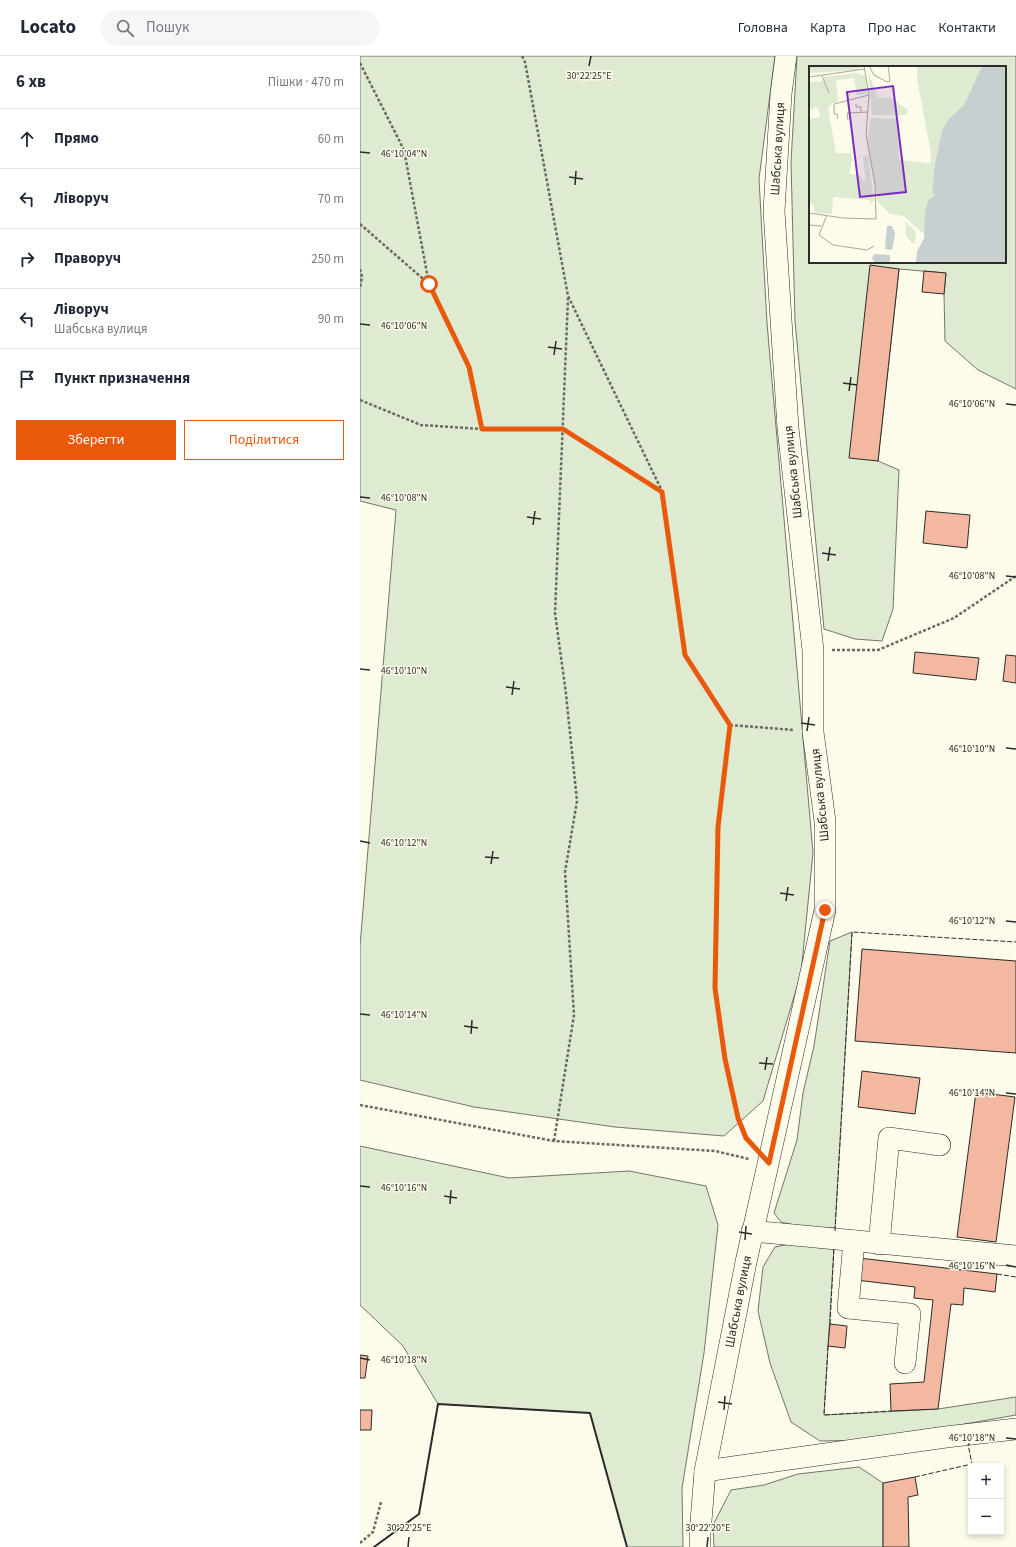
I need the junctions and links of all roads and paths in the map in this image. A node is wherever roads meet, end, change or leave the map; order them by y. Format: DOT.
graph roads {
  1 [pos="522,56"];
  2 [pos="786,56"];
  3 [pos="360,63"];
  4 [pos="360,224"];
  5 [pos="360,269"];
  6 [pos="429,284"];
  7 [pos="360,288"];
  8 [pos="568,296"];
  9 [pos="360,400"];
  10 [pos="482,429"];
  11 [pos="563,429"];
  12 [pos="662,492"];
  13 [pos="1016,576"];
  14 [pos="813,650"];
  15 [pos="730,725"];
  16 [pos="813,732"];
  17 [pos="360,1105"];
  18 [pos="554,1141"];
  19 [pos="940,1145"];
  20 [pos="769,1163"];
  21 [pos="752,1231"];
  22 [pos="854,1241"];
  23 [pos="879,1244"];
  24 [pos="1016,1256"];
  25 [pos="905,1363"];
  26 [pos="1016,1429"];
  27 [pos="705,1471"];
  28 [pos="381,1502"];
  29 [pos="360,1543"];
  30 [pos="700,1547"];
  1 -- 8 [label="path"];
  2 -- 14 [label="street, Шабська вулиця"];
  3 -- 6 [label="path"];
  4 -- 6 [label="path"];
  5 -- 7 [label="path"];
  6 -- 10 [label="path"];
  8 -- 11 [label="path"];
  8 -- 12 [label="path"];
  9 -- 10 [label="path"];
  10 -- 11 [label="path"];
  11 -- 12 [label="path"];
  11 -- 18 [label="path"];
  12 -- 15 [label="path"];
  13 -- 14 [label="path"];
  14 -- 16 [label="street, Шабська вулиця"];
  15 -- 16 [label="path"];
  15 -- 20 [label="path"];
  16 -- 20 [label="street, Шабська вулиця"];
  17 -- 18 [label="path"];
  18 -- 20 [label="path"];
  19 -- 23 [label="street"];
  20 -- 21 [label="street, Шабська вулиця"];
  21 -- 22 [label="street"];
  21 -- 27 [label="street, Шабська вулиця"];
  22 -- 23 [label="street"];
  22 -- 25 [label="street"];
  23 -- 24 [label="street"];
  26 -- 27 [label="street"];
  27 -- 30 [label="street, Шабська вулиця"];
  28 -- 29 [label="path"];
}
